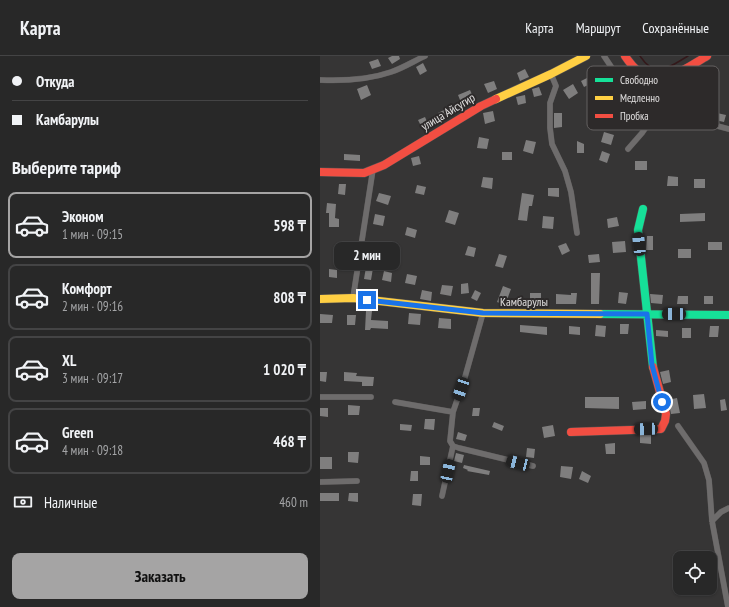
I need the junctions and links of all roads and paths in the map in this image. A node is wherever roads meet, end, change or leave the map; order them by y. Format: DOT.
graph roads {
  1 [pos="425,56"];
  2 [pos="586,56"];
  3 [pos="604,56"];
  4 [pos="625,56"];
  5 [pos="707,56"];
  6 [pos="611,66"];
  7 [pos="633,66"];
  8 [pos="690,66"];
  9 [pos="551,74"];
  10 [pos="320,80"];
  11 [pos="719,126"];
  12 [pos="729,129"];
  13 [pos="644,130"];
  14 [pos="628,149"];
  15 [pos="373,169"];
  16 [pos="320,172"];
  17 [pos="643,209"];
  18 [pos="577,233"];
  19 [pos="353,298"];
  20 [pos="320,299"];
  21 [pos="483,313"];
  22 [pos="647,314"];
  23 [pos="729,315"];
  24 [pos="320,397"];
  25 [pos="371,397"];
  26 [pos="395,402"];
  27 [pos="453,412"];
  28 [pos="678,426"];
  29 [pos="571,432"];
  30 [pos="453,446"];
  31 [pos="533,466"];
  32 [pos="357,481"];
  33 [pos="320,482"];
  34 [pos="442,496"];
  35 [pos="729,508"];
  36 [pos="712,521"];
  37 [pos="728,607"];
  1 -- 10 [label="street"];
  2 -- 9 [label="street, улица Айсугир"];
  3 -- 6 [label="street"];
  4 -- 7 [label="street"];
  5 -- 8 [label="street"];
  9 -- 15 [label="street, улица Айсугир"];
  9 -- 18 [label="street"];
  11 -- 12 [label="street"];
  13 -- 14 [label="street"];
  15 -- 16 [label="street, улица Айсугир"];
  15 -- 19 [label="street"];
  17 -- 22 [label="street"];
  19 -- 20 [label="street, Камбарулы"];
  19 -- 21 [label="street, Камбарулы"];
  21 -- 22 [label="street, Камбарулы"];
  21 -- 27 [label="street"];
  22 -- 23 [label="street, Камбарулы"];
  22 -- 29 [label="street"];
  24 -- 25 [label="street"];
  26 -- 27 [label="street"];
  27 -- 30 [label="street"];
  28 -- 36 [label="street"];
  30 -- 31 [label="street"];
  30 -- 34 [label="street"];
  32 -- 33 [label="street"];
  35 -- 36 [label="street"];
  36 -- 37 [label="street"];
}
